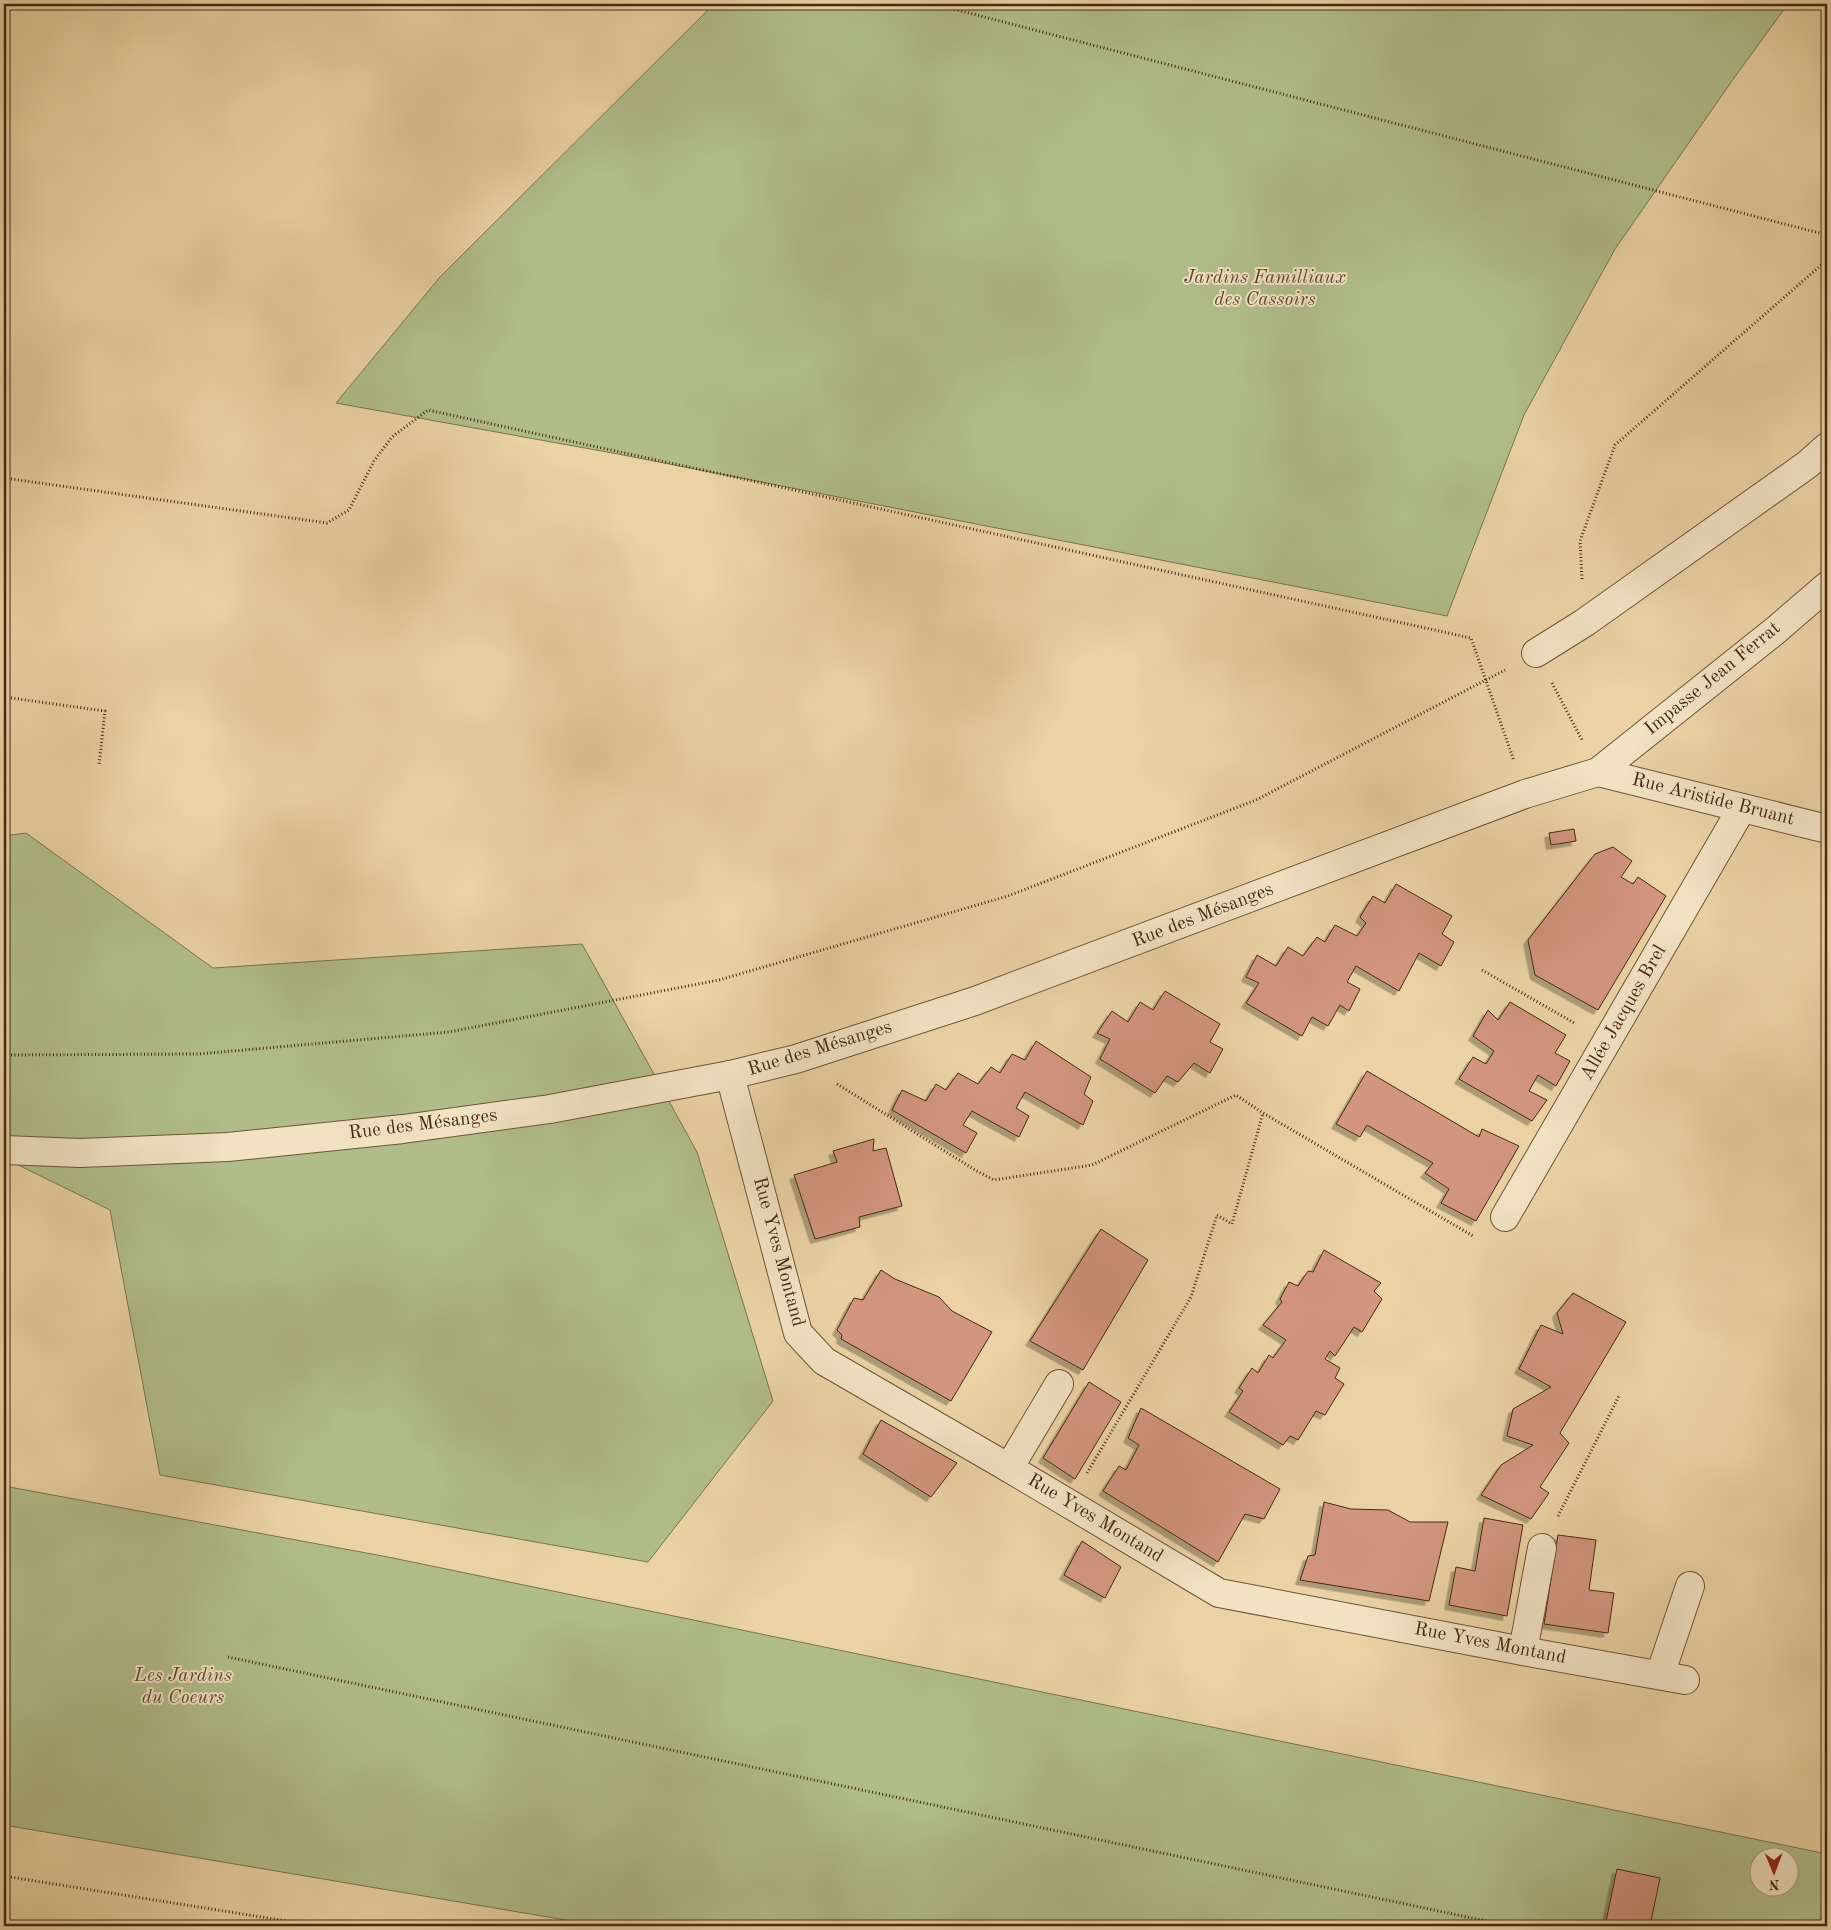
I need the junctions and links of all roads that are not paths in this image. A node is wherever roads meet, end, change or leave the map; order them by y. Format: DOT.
graph roads {
  1 [pos="1827,447"];
  2 [pos="1827,586"];
  3 [pos="1536,654"];
  4 [pos="1598,772"];
  5 [pos="1742,808"];
  6 [pos="1827,829"];
  7 [pos="730,1075"];
  8 [pos="4,1150"];
  9 [pos="1505,1217"];
  10 [pos="1058,1384"];
  11 [pos="1009,1468"];
  12 [pos="1542,1548"];
  13 [pos="1690,1586"];
  14 [pos="1523,1651"];
  1 -- 3 [label="street"];
  2 -- 4 [label="street, Impasse Jean Ferrat"];
  4 -- 5 [label="street, Rue Aristide Bruant"];
  4 -- 7 [label="street, Rue des Mésanges"];
  5 -- 6 [label="street, Rue Aristide Bruant"];
  5 -- 9 [label="street, Allée Jacques Brel"];
  7 -- 8 [label="street, Rue des Mésanges"];
  7 -- 11 [label="street, Rue Yves Montand"];
  10 -- 11 [label="street"];
  11 -- 14 [label="street, Rue Yves Montand"];
  12 -- 14 [label="street"];
  13 -- 14 [label="street, Rue Yves Montand"];
}
